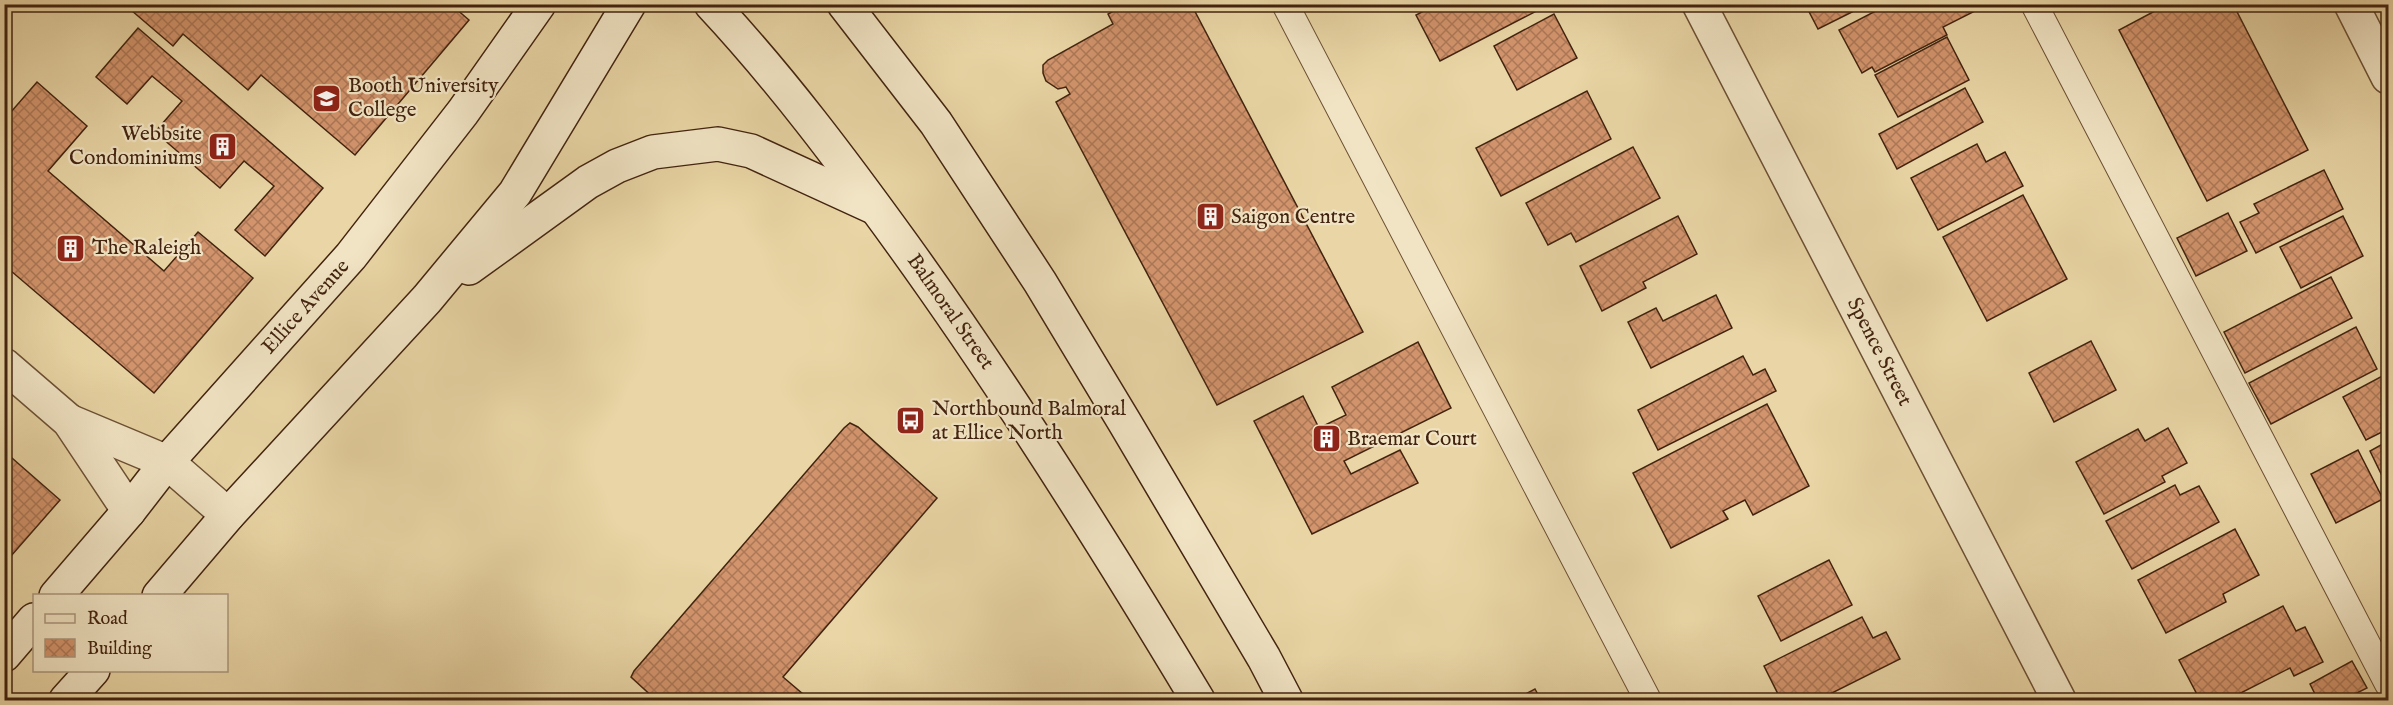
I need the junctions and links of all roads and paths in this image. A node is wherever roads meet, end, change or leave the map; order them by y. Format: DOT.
graph roads {
  1 [pos="538,4"];
  2 [pos="629,4"];
  3 [pos="711,4"];
  4 [pos="844,4"];
  5 [pos="1285,4"];
  6 [pos="1699,4"];
  7 [pos="2034,4"];
  8 [pos="2351,4"];
  9 [pos="2388,77"];
  10 [pos="877,208"];
  11 [pos="427,299"];
  12 [pos="4,365"];
  13 [pos="69,421"];
  14 [pos="167,462"];
  15 [pos="129,511"];
  16 [pos="228,515"];
  17 [pos="58,594"];
  18 [pos="161,594"];
  19 [pos="33,621"];
  20 [pos="4,655"];
  21 [pos="91,672"];
  22 [pos="2388,684"];
  23 [pos="66,700"];
  24 [pos="1198,700"];
  25 [pos="1286,700"];
  26 [pos="1648,700"];
  27 [pos="2059,700"];
  1 -- 14 [label="main road, Ellice Avenue"];
  2 -- 11 [label="main road"];
  3 -- 10 [label="main road, Balmoral Street"];
  4 -- 25 [label="main road"];
  5 -- 26 [label="lane"];
  6 -- 27 [label="main road, Spence Street"];
  7 -- 22 [label="lane"];
  8 -- 9 [label="main road"];
  10 -- 11 [label="main road"];
  10 -- 24 [label="main road, Balmoral Street"];
  11 -- 16 [label="main road"];
  12 -- 13 [label="main road"];
  13 -- 14 [label="main road"];
  13 -- 15 [label="main road"];
  14 -- 15 [label="main road, Ellice Avenue"];
  14 -- 16 [label="main road"];
  15 -- 17 [label="main road, Ellice Avenue"];
  16 -- 18 [label="main road"];
  19 -- 20 [label="main road"];
  21 -- 23 [label="main road"];
}
